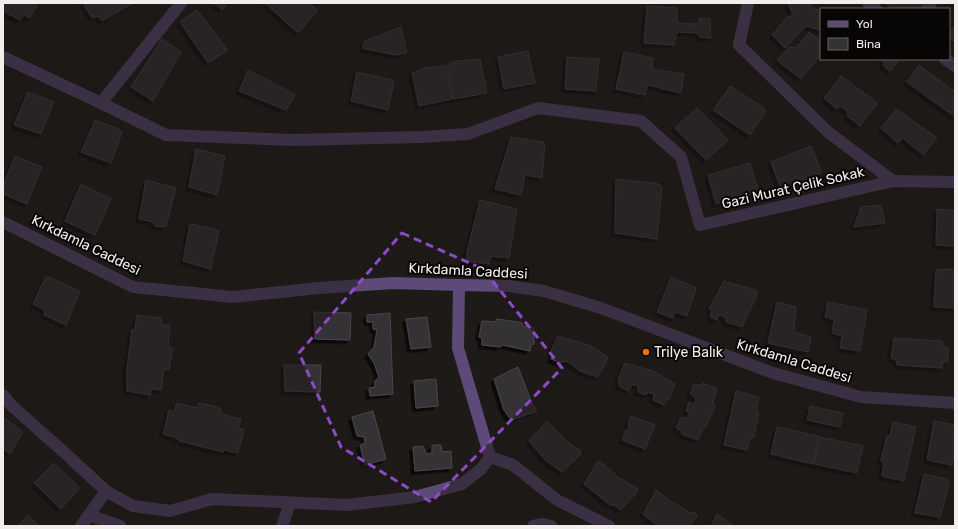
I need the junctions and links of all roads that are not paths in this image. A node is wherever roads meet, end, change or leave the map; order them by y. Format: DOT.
graph roads {
  1 [pos="181,3"];
  2 [pos="748,3"];
  3 [pos="3,57"];
  4 [pos="946,60"];
  5 [pos="955,66"];
  6 [pos="101,103"];
  7 [pos="893,181"];
  8 [pos="955,182"];
  9 [pos="3,222"];
  10 [pos="460,285"];
  11 [pos="3,395"];
  12 [pos="955,403"];
  13 [pos="490,457"];
  14 [pos="106,491"];
  15 [pos="290,503"];
  16 [pos="89,515"];
  17 [pos="81,526"];
  18 [pos="120,526"];
  19 [pos="282,526"];
  20 [pos="533,526"];
  21 [pos="551,526"];
  22 [pos="609,526"];
  1 -- 6 [label="street"];
  2 -- 7 [label="street, Gazi Murat Çelik Sokak"];
  3 -- 6 [label="street"];
  4 -- 5 [label="street"];
  6 -- 7 [label="street, Gazi Murat Çelik Sokak"];
  7 -- 8 [label="street, Gazi Murat Çelik Sokak"];
  9 -- 10 [label="street, Kırkdamla Caddesi"];
  10 -- 12 [label="street, Kırkdamla Caddesi"];
  10 -- 13 [label="street"];
  11 -- 14 [label="street"];
  13 -- 15 [label="street"];
  13 -- 22 [label="street"];
  14 -- 15 [label="street"];
  14 -- 16 [label="street"];
  15 -- 19 [label="street"];
  16 -- 17 [label="street"];
  16 -- 18 [label="street"];
  20 -- 21 [label="street"];
}
